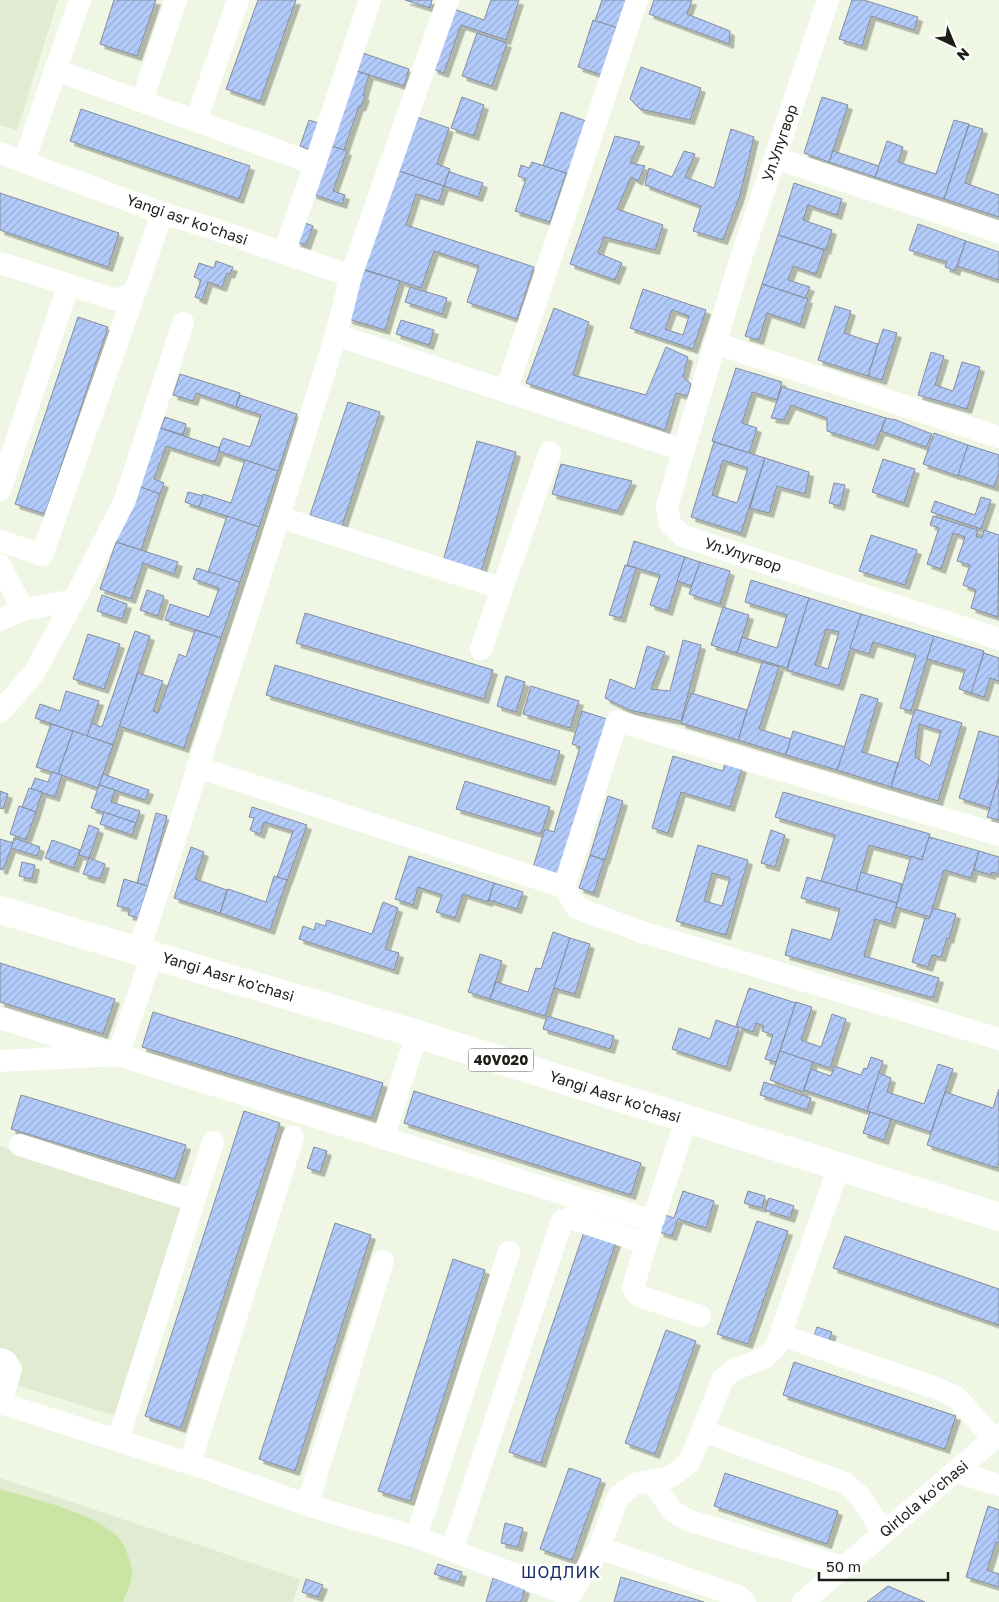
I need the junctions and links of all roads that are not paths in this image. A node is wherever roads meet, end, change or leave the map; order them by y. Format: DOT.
graph roads {
  1 [pos="80,0"];
  2 [pos="176,0"];
  3 [pos="238,0"];
  4 [pos="370,0"];
  5 [pos="448,0"];
  6 [pos="637,0"];
  7 [pos="828,0"];
  8 [pos="55,70"];
  9 [pos="142,101"];
  10 [pos="196,121"];
  11 [pos="0,153"];
  12 [pos="775,158"];
  13 [pos="24,162"];
  14 [pos="315,164"];
  15 [pos="162,213"];
  16 [pos="999,232"];
  17 [pos="284,253"];
  18 [pos="0,263"];
  19 [pos="351,276"];
  20 [pos="68,286"];
  21 [pos="135,292"];
  22 [pos="183,323"];
  23 [pos="336,336"];
  24 [pos="715,343"];
  25 [pos="506,392"];
  26 [pos="999,437"];
  27 [pos="683,450"];
  28 [pos="550,452"];
  29 [pos="0,490"];
  30 [pos="279,517"];
  31 [pos="0,541"];
  32 [pos="0,565"];
  33 [pos="502,588"];
  34 [pos="74,600"];
  35 [pos="23,610"];
  36 [pos="0,620"];
  37 [pos="999,639"];
  38 [pos="481,649"];
  39 [pos="0,712"];
  40 [pos="197,767"];
  41 [pos="999,835"];
  42 [pos="564,887"];
  43 [pos="0,910"];
  44 [pos="146,953"];
  45 [pos="0,1018"];
  46 [pos="417,1034"];
  47 [pos="999,1039"];
  48 [pos="118,1056"];
  49 [pos="0,1061"];
  50 [pos="686,1119"];
  51 [pos="293,1137"];
  52 [pos="383,1138"];
  53 [pos="213,1142"];
  54 [pos="20,1145"];
  55 [pos="839,1166"];
  56 [pos="194,1200"];
  57 [pos="998,1214"];
  58 [pos="653,1221"];
  59 [pos="646,1243"];
  60 [pos="509,1252"];
  61 [pos="383,1261"];
  62 [pos="700,1316"];
  63 [pos="781,1335"];
  64 [pos="0,1359"];
  65 [pos="1,1403"];
  66 [pos="703,1431"];
  67 [pos="996,1437"];
  68 [pos="118,1440"];
  69 [pos="190,1463"];
  70 [pos="956,1472"];
  71 [pos="651,1481"];
  72 [pos="999,1485"];
  73 [pos="307,1505"];
  74 [pos="884,1533"];
  75 [pos="416,1537"];
  76 [pos="599,1548"];
  77 [pos="452,1550"];
  78 [pos="843,1567"];
  79 [pos="568,1598"];
  80 [pos="745,1602"];
  81 [pos="802,1602"];
  1 -- 8 [label="street"];
  2 -- 9 [label="street"];
  3 -- 10 [label="street"];
  4 -- 14 [label="street"];
  5 -- 19 [label="street"];
  6 -- 25 [label="street"];
  7 -- 12 [label="street, Ул.Улугвор"];
  8 -- 9 [label="street"];
  8 -- 13 [label="street"];
  9 -- 10 [label="street"];
  10 -- 14 [label="street"];
  11 -- 13 [label="street, Yangi asr ko'chasi"];
  12 -- 16 [label="street"];
  12 -- 24 [label="street, Ул.Улугвор"];
  13 -- 15 [label="street, Yangi asr ko'chasi"];
  14 -- 17 [label="street"];
  15 -- 17 [label="street, Yangi asr ko'chasi"];
  15 -- 21 [label="street"];
  17 -- 19 [label="street, Yangi asr ko'chasi"];
  18 -- 20 [label="street"];
  19 -- 23 [label="street"];
  20 -- 21 [label="street"];
  20 -- 29 [label="street"];
  21 -- 31 [label="street"];
  22 -- 34 [label="street"];
  23 -- 25 [label="street"];
  23 -- 30 [label="street"];
  24 -- 26 [label="street"];
  24 -- 27 [label="street, Ул.Улугвор"];
  25 -- 27 [label="street"];
  27 -- 37 [label="street, Ул.Улугвор"];
  28 -- 33 [label="street"];
  30 -- 33 [label="street"];
  30 -- 40 [label="street"];
  32 -- 35 [label="street"];
  33 -- 38 [label="street"];
  34 -- 35 [label="street"];
  34 -- 39 [label="street"];
  35 -- 36 [label="street"];
  40 -- 42 [label="street"];
  40 -- 44 [label="street"];
  41 -- 42 [label="street"];
  42 -- 47 [label="street"];
  43 -- 44 [label="main road, Yangi Aasr ko'chasi / 40V020"];
  44 -- 46 [label="main road, Yangi Aasr ko'chasi / 40V020"];
  44 -- 48 [label="street"];
  45 -- 48 [label="street"];
  46 -- 50 [label="main road, Yangi Aasr ko'chasi / 40V020"];
  46 -- 52 [label="street"];
  48 -- 49 [label="street"];
  48 -- 52 [label="street"];
  50 -- 55 [label="main road, Yangi Aasr ko'chasi / 40V020"];
  50 -- 58 [label="street"];
  51 -- 69 [label="street"];
  52 -- 58 [label="street"];
  53 -- 56 [label="street"];
  54 -- 56 [label="street"];
  55 -- 57 [label="main road, Yangi Aasr ko'chasi / 40V020"];
  55 -- 63 [label="street"];
  56 -- 68 [label="street"];
  58 -- 59 [label="street"];
  59 -- 62 [label="street"];
  59 -- 77 [label="street"];
  60 -- 75 [label="street"];
  61 -- 73 [label="street"];
  63 -- 66 [label="street"];
  63 -- 67 [label="street"];
  64 -- 65 [label="street"];
  65 -- 68 [label="street"];
  66 -- 71 [label="street"];
  66 -- 74 [label="street"];
  67 -- 70 [label="street, Qirlola koʻchasi"];
  68 -- 69 [label="street"];
  69 -- 73 [label="street"];
  70 -- 72 [label="street"];
  70 -- 74 [label="street, Qirlola koʻchasi"];
  71 -- 76 [label="street"];
  71 -- 78 [label="street"];
  73 -- 75 [label="street"];
  74 -- 78 [label="street, Qirlola koʻchasi"];
  75 -- 77 [label="street"];
  76 -- 79 [label="street"];
  76 -- 80 [label="street"];
  77 -- 79 [label="street"];
  78 -- 81 [label="street, Qirlola koʻchasi"];
}
